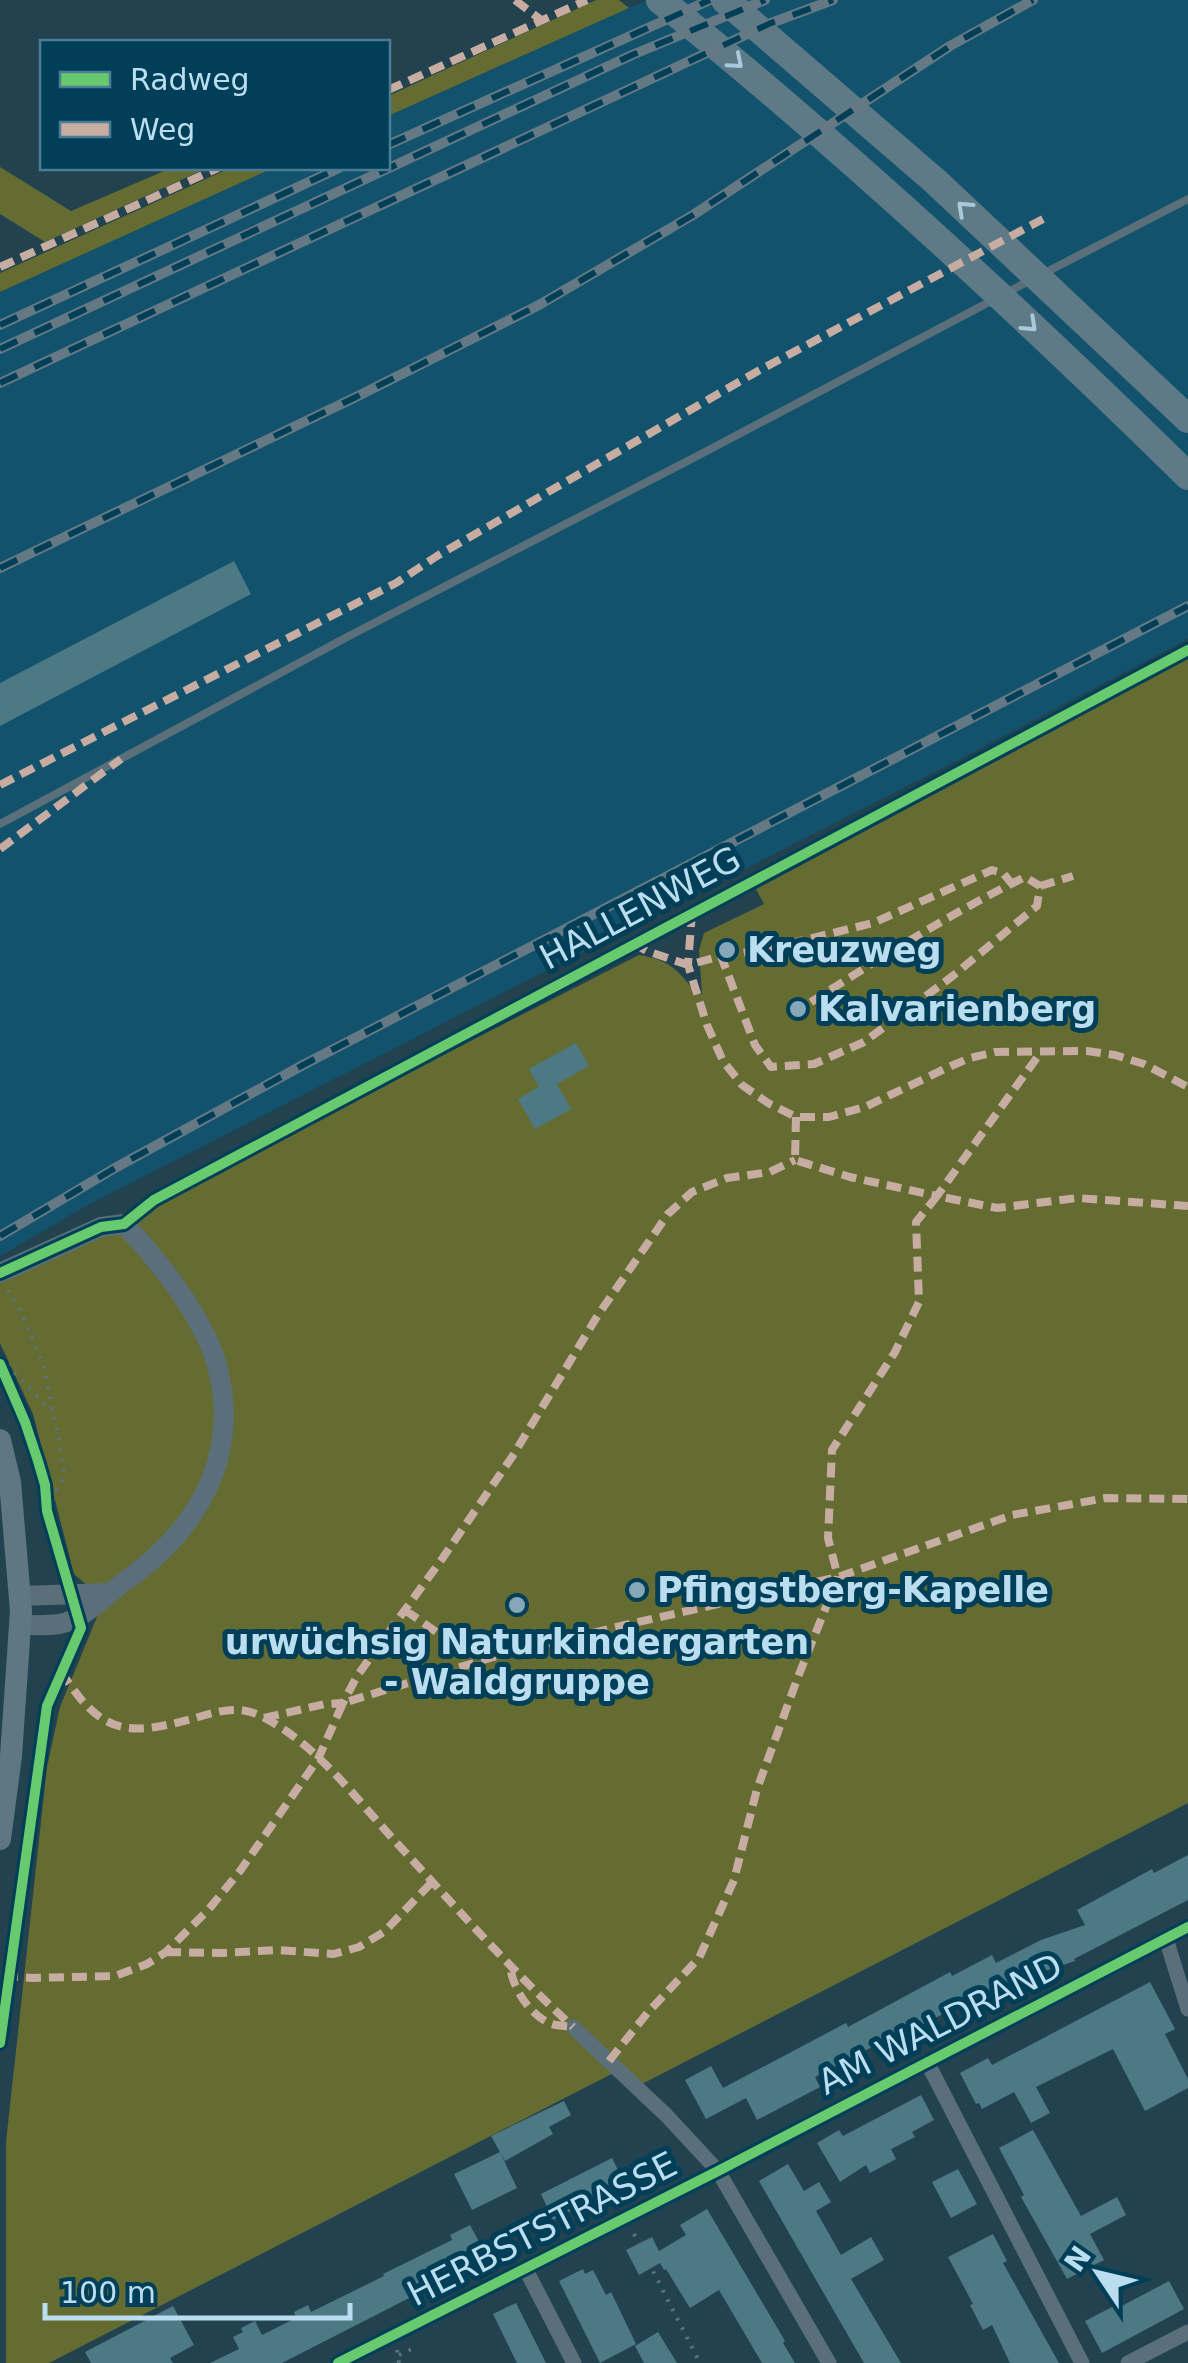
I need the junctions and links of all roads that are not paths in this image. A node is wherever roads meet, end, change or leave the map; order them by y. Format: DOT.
graph roads {
  1 [pos="660,0"];
  2 [pos="726,0"];
  3 [pos="1188,198"];
  4 [pos="1188,419"];
  5 [pos="1188,476"];
  6 [pos="1188,650"];
  7 [pos="0,824"];
  8 [pos="124,1224"];
  9 [pos="0,1275"];
  10 [pos="0,1440"];
  11 [pos="108,1592"];
  12 [pos="21,1596"];
  13 [pos="21,1625"];
  14 [pos="0,1839"];
  15 [pos="1188,1927"];
  16 [pos="1166,1939"];
  17 [pos="1188,2009"];
  18 [pos="573,2027"];
  19 [pos="927,2062"];
  20 [pos="718,2171"];
  21 [pos="526,2268"];
  22 [pos="1188,2332"];
  23 [pos="338,2363"];
  24 [pos="574,2363"];
  25 [pos="829,2363"];
  26 [pos="1082,2363"];
  27 [pos="1128,2363"];
  1 -- 5 [label="highway, one-way"];
  4 -- 2 [label="highway, one-way"];
  3 -- 7 [label="lane"];
  6 -- 8 [label="street, HALLENWEG"];
  8 -- 9 [label="street"];
  8 -- 11 [label="street"];
  10 -- 12 [label="main road"];
  11 -- 12 [label="street"];
  11 -- 13 [label="street"];
  12 -- 13 [label="main road"];
  13 -- 14 [label="main road"];
  15 -- 16 [label="street, AM WALDRAND"];
  16 -- 17 [label="street"];
  16 -- 19 [label="street, AM WALDRAND"];
  18 -- 20 [label="street"];
  19 -- 20 [label="street, AM WALDRAND"];
  19 -- 26 [label="street"];
  20 -- 21 [label="street, HERBSTSTRASSE"];
  20 -- 25 [label="street"];
  21 -- 23 [label="street, HERBSTSTRASSE"];
  21 -- 24 [label="street"];
  22 -- 27 [label="street"];
}
